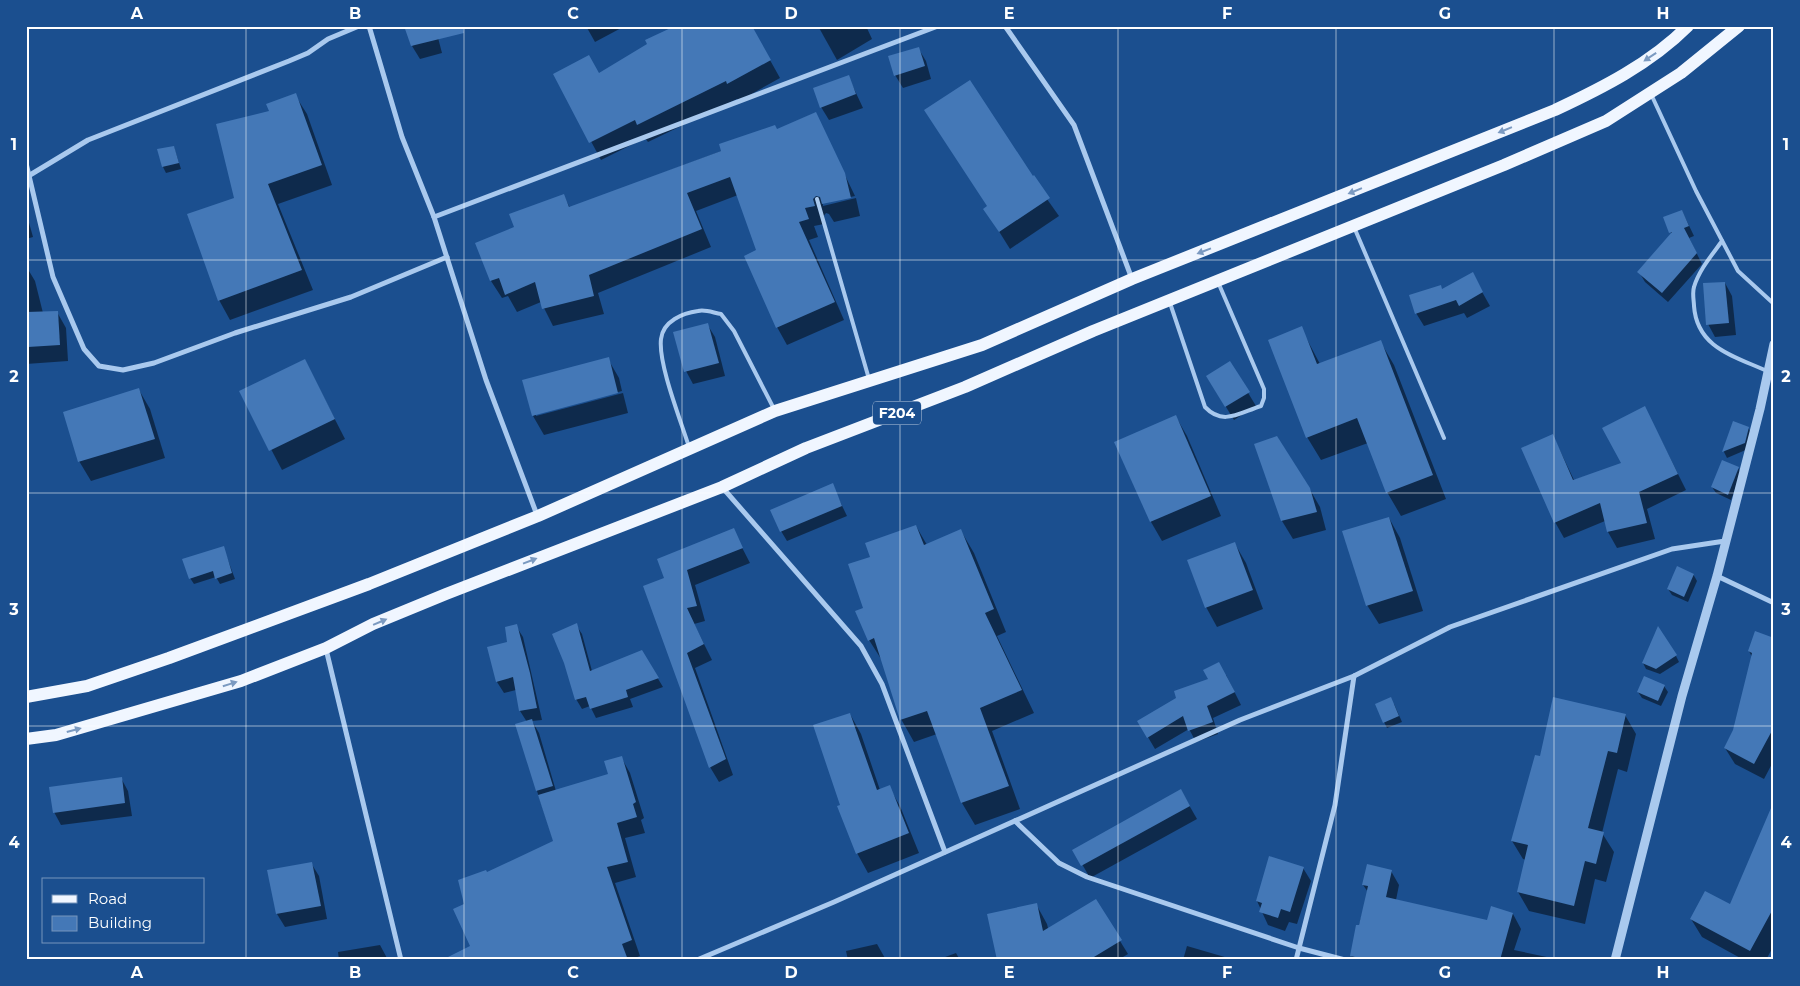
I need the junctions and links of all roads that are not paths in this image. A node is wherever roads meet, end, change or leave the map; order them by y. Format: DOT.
graph roads {
  1 [pos="359,26"];
  2 [pos="369,26"];
  3 [pos="938,26"];
  4 [pos="1005,26"];
  5 [pos="1688,26"];
  6 [pos="1739,26"];
  7 [pos="1651,94"];
  8 [pos="26,163"];
  9 [pos="30,175"];
  10 [pos="817,199"];
  11 [pos="434,217"];
  12 [pos="1354,227"];
  13 [pos="1722,241"];
  14 [pos="447,257"];
  15 [pos="1132,279"];
  16 [pos="1218,282"];
  17 [pos="1169,301"];
  18 [pos="1774,304"];
  19 [pos="1774,344"];
  20 [pos="1768,371"];
  21 [pos="870,382"];
  22 [pos="775,411"];
  23 [pos="1444,438"];
  24 [pos="690,449"];
  25 [pos="722,487"];
  26 [pos="538,516"];
  27 [pos="1725,541"];
  28 [pos="1717,576"];
  29 [pos="1774,603"];
  30 [pos="326,648"];
  31 [pos="1354,676"];
  32 [pos="26,696"];
  33 [pos="26,739"];
  34 [pos="1015,821"];
  35 [pos="945,852"];
  36 [pos="1299,948"];
  37 [pos="401,960"];
  38 [pos="697,960"];
  39 [pos="1296,960"];
  40 [pos="1345,960"];
  41 [pos="1615,960"];
  1 -- 9 [label="street"];
  2 -- 11 [label="street"];
  3 -- 11 [label="street"];
  4 -- 15 [label="street"];
  5 -- 15 [label="main road, F204, one-way"];
  6 -- 7 [label="main road, F204"];
  7 -- 12 [label="main road, F204"];
  7 -- 13 [label="lane"];
  8 -- 9 [label="street"];
  9 -- 14 [label="street"];
  10 -- 21 [label="lane"];
  11 -- 14 [label="street"];
  12 -- 16 [label="main road, F204"];
  12 -- 23 [label="lane"];
  13 -- 18 [label="lane"];
  13 -- 20 [label="lane"];
  14 -- 26 [label="street"];
  15 -- 21 [label="main road, F204"];
  16 -- 17 [label="main road, F204"];
  16 -- 17 [label="lane"];
  17 -- 25 [label="main road, F204"];
  19 -- 20 [label="street"];
  20 -- 27 [label="street"];
  21 -- 22 [label="main road, F204"];
  22 -- 24 [label="main road, F204"];
  22 -- 24 [label="lane"];
  24 -- 26 [label="main road, F204"];
  30 -- 25 [label="main road, F204, one-way"];
  25 -- 35 [label="street"];
  26 -- 32 [label="main road, F204"];
  27 -- 28 [label="street"];
  27 -- 31 [label="street"];
  28 -- 29 [label="street"];
  28 -- 41 [label="street"];
  33 -- 30 [label="main road, F204, one-way"];
  30 -- 37 [label="street"];
  31 -- 34 [label="street"];
  31 -- 36 [label="street"];
  34 -- 35 [label="street"];
  34 -- 36 [label="street"];
  35 -- 38 [label="street"];
  36 -- 39 [label="street"];
  36 -- 40 [label="street"];
}
